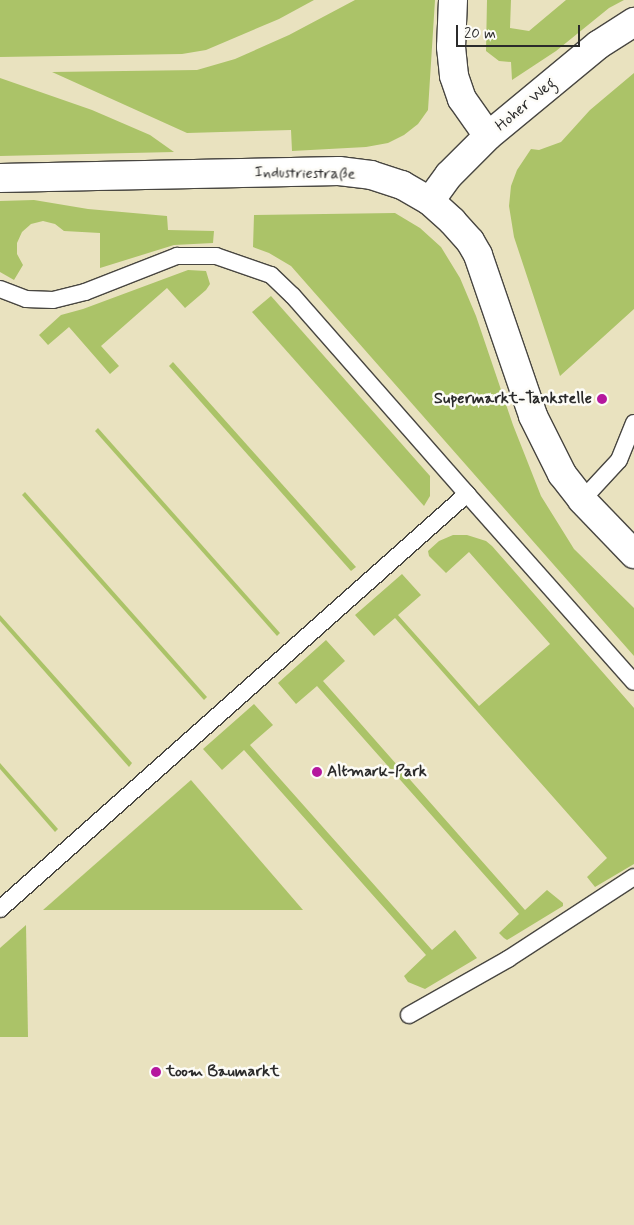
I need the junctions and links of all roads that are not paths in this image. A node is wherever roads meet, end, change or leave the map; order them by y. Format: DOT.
graph roads {
  1 [pos="453,0"];
  2 [pos="634,22"];
  3 [pos="488,136"];
  4 [pos="0,178"];
  5 [pos="430,201"];
  6 [pos="0,289"];
  7 [pos="634,423"];
  8 [pos="467,494"];
  9 [pos="582,500"];
  10 [pos="634,554"];
  11 [pos="634,682"];
  12 [pos="634,877"];
  13 [pos="0,909"];
  14 [pos="409,1015"];
  1 -- 3 [label="street"];
  2 -- 3 [label="street, Hoher Weg"];
  3 -- 5 [label="street, Hoher Weg"];
  4 -- 5 [label="street, Industriestraße"];
  5 -- 9 [label="street, Industriestraße"];
  6 -- 8 [label="lane"];
  7 -- 9 [label="lane"];
  8 -- 11 [label="lane"];
  8 -- 13 [label="lane"];
  9 -- 10 [label="street, Industriestraße"];
  12 -- 14 [label="lane"];
}
